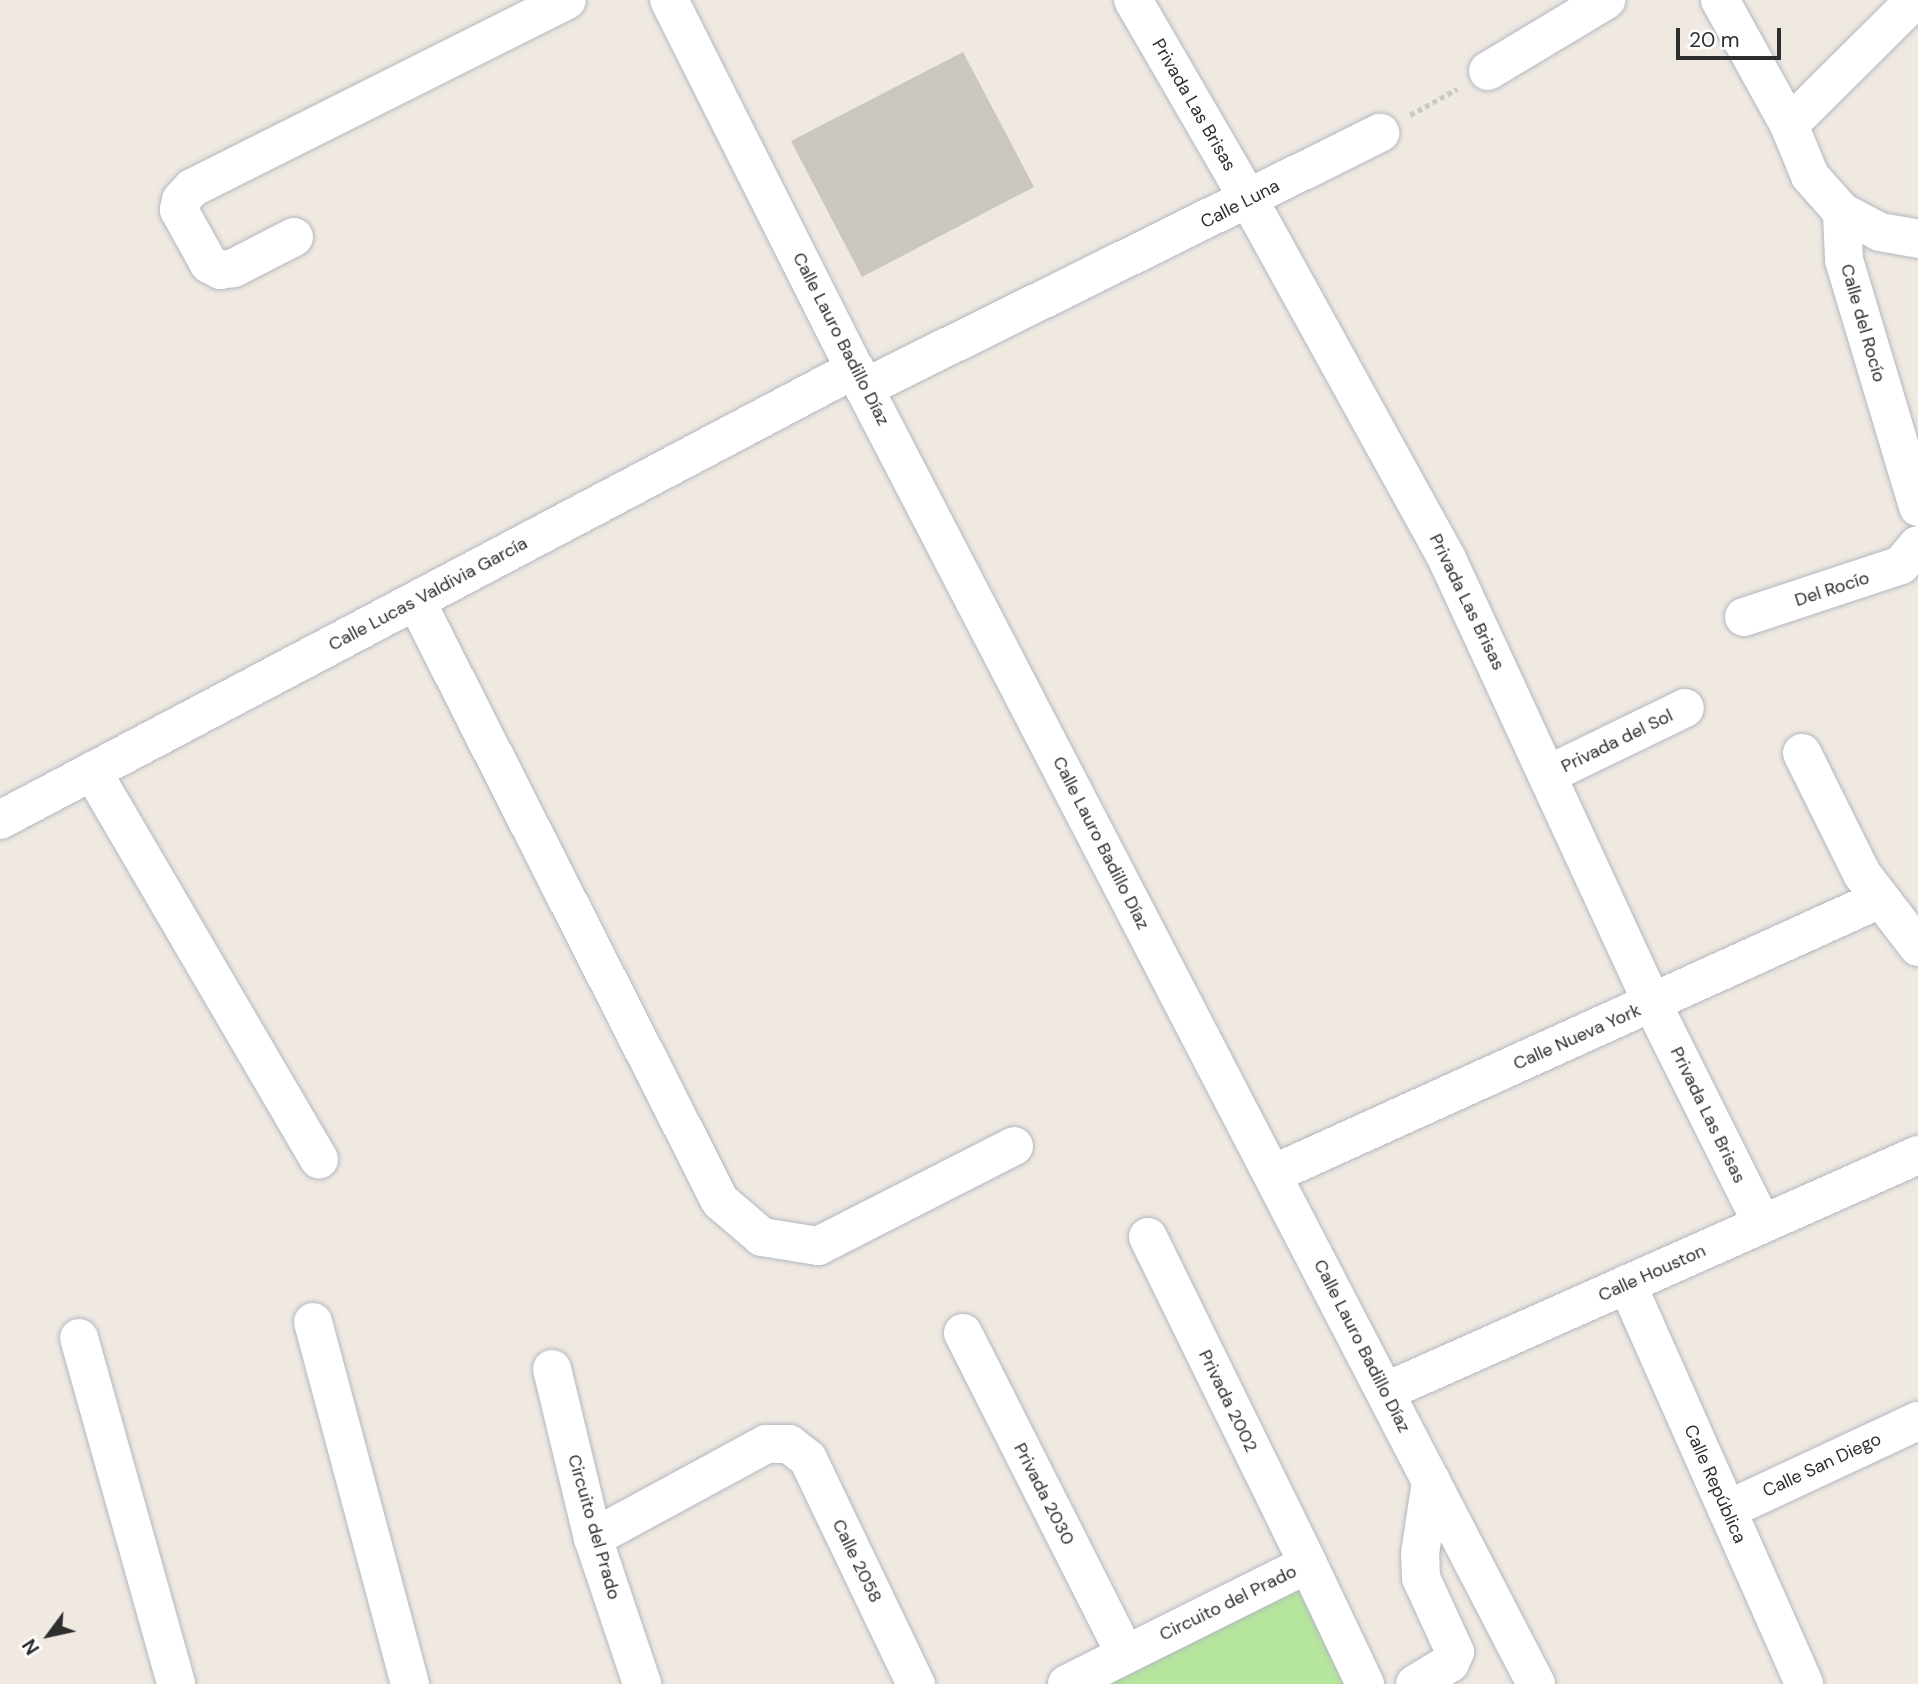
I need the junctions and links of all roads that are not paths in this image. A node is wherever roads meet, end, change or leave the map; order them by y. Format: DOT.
graph roads {
  1 [pos="567,0"];
  2 [pos="669,0"];
  3 [pos="1133,0"];
  4 [pos="1605,0"];
  5 [pos="1720,0"];
  6 [pos="1914,0"];
  7 [pos="1488,71"];
  8 [pos="1789,125"];
  9 [pos="1380,133"];
  10 [pos="1249,200"];
  11 [pos="1842,212"];
  12 [pos="294,237"];
  13 [pos="1918,239"];
  14 [pos="860,378"];
  15 [pos="1918,507"];
  16 [pos="1916,548"];
  17 [pos="416,601"];
  18 [pos="1744,617"];
  19 [pos="1685,708"];
  20 [pos="1802,753"];
  21 [pos="92,771"];
  22 [pos="1549,774"];
  23 [pos="0,820"];
  24 [pos="1880,899"];
  25 [pos="1918,947"];
  26 [pos="1652,1003"];
  27 [pos="1014,1146"];
  28 [pos="1918,1155"];
  29 [pos="319,1160"];
  30 [pos="1273,1174"];
  31 [pos="1762,1224"];
  32 [pos="1148,1237"];
  33 [pos="1627,1284"];
  34 [pos="313,1322"];
  35 [pos="963,1333"];
  36 [pos="79,1338"];
  37 [pos="551,1369"];
  38 [pos="1387,1391"];
  39 [pos="1918,1421"];
  40 [pos="1431,1481"];
  41 [pos="1727,1510"];
  42 [pos="593,1538"];
  43 [pos="1308,1564"];
  44 [pos="1125,1654"];
  45 [pos="176,1684"];
  46 [pos="410,1684"];
  47 [pos="642,1684"];
  48 [pos="916,1684"];
  49 [pos="1067,1684"];
  50 [pos="1365,1684"];
  51 [pos="1415,1684"];
  52 [pos="1536,1684"];
  53 [pos="1804,1684"];
  1 -- 12 [label="street"];
  2 -- 14 [label="street, Calle Lauro Badillo Díaz"];
  3 -- 10 [label="street, Privada Las Brisas"];
  4 -- 7 [label="street"];
  5 -- 8 [label="street"];
  6 -- 8 [label="street"];
  8 -- 11 [label="street"];
  9 -- 10 [label="street, Calle Luna"];
  10 -- 14 [label="street, Calle Luna"];
  10 -- 22 [label="street, Privada Las Brisas"];
  11 -- 13 [label="street"];
  11 -- 15 [label="street, Calle del Rocío"];
  14 -- 17 [label="street, Calle Lucas Valdivia García"];
  14 -- 30 [label="street, Calle Lauro Badillo Díaz"];
  16 -- 18 [label="street, Del Rocío"];
  17 -- 21 [label="street, Calle Lucas Valdivia García"];
  17 -- 27 [label="street"];
  19 -- 22 [label="street, Privada del Sol"];
  20 -- 24 [label="street"];
  21 -- 23 [label="street, Calle Lucas Valdivia García"];
  21 -- 29 [label="street"];
  22 -- 26 [label="street, Privada Las Brisas"];
  24 -- 25 [label="street"];
  24 -- 26 [label="street, Calle Nueva York"];
  26 -- 30 [label="street, Calle Nueva York"];
  26 -- 31 [label="street, Privada Las Brisas"];
  28 -- 31 [label="street, Calle Houston"];
  30 -- 38 [label="street, Calle Lauro Badillo Díaz"];
  31 -- 33 [label="street, Calle Houston"];
  32 -- 43 [label="street, Privada 2002"];
  33 -- 38 [label="street, Calle Houston"];
  33 -- 41 [label="street, Calle República"];
  34 -- 46 [label="street"];
  35 -- 44 [label="street, Privada 2030"];
  36 -- 45 [label="street"];
  37 -- 42 [label="street, Circuito del Prado"];
  38 -- 40 [label="street, Calle Lauro Badillo Díaz"];
  39 -- 41 [label="street, Calle San Diego"];
  40 -- 51 [label="street"];
  40 -- 52 [label="street, Calle Lauro Badillo Díaz"];
  41 -- 53 [label="street, Calle República"];
  42 -- 47 [label="street, Circuito del Prado"];
  42 -- 48 [label="street, Calle 2058"];
  43 -- 44 [label="street, Circuito del Prado"];
  43 -- 50 [label="street, Circuito del Prado"];
  44 -- 49 [label="street, Circuito del Prado"];
}
